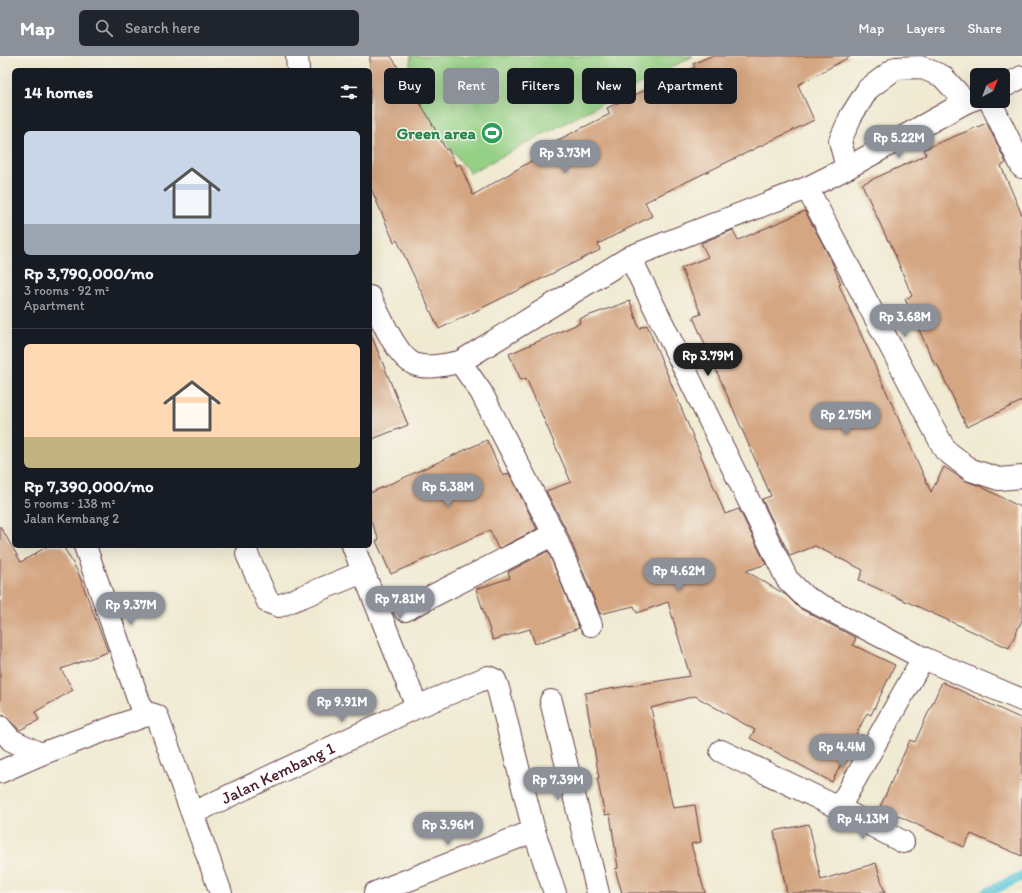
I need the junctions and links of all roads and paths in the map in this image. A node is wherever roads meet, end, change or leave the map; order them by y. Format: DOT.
graph roads {
  1 [pos="297,56"];
  2 [pos="298,68"];
  3 [pos="1022,77"];
  4 [pos="1010,83"];
  5 [pos="970,99"];
  6 [pos="970,101"];
  7 [pos="993,108"];
  8 [pos="1022,167"];
  9 [pos="847,168"];
  10 [pos="807,188"];
  11 [pos="630,257"];
  12 [pos="372,301"];
  13 [pos="460,362"];
  14 [pos="1022,477"];
  15 [pos="554,534"];
  16 [pos="86,548"];
  17 [pos="354,548"];
  18 [pos="247,554"];
  19 [pos="363,572"];
  20 [pos="405,610"];
  21 [pos="591,625"];
  22 [pos="923,658"];
  23 [pos="1022,700"];
  24 [pos="551,701"];
  25 [pos="417,706"];
  26 [pos="144,716"];
  27 [pos="0,727"];
  28 [pos="721,751"];
  29 [pos="41,754"];
  30 [pos="0,772"];
  31 [pos="839,808"];
  32 [pos="193,813"];
  33 [pos="534,831"];
  34 [pos="903,842"];
  35 [pos="221,893"];
  36 [pos="375,893"];
  37 [pos="555,893"];
  38 [pos="598,893"];
  1 -- 2 [label="street"];
  3 -- 4 [label="street"];
  5 -- 9 [label="street"];
  6 -- 9 [label="street"];
  7 -- 8 [label="street"];
  9 -- 10 [label="street"];
  10 -- 11 [label="street"];
  10 -- 14 [label="street"];
  11 -- 13 [label="street"];
  11 -- 22 [label="street"];
  12 -- 13 [label="street"];
  13 -- 15 [label="street"];
  15 -- 20 [label="street"];
  15 -- 21 [label="street"];
  16 -- 26 [label="street"];
  17 -- 19 [label="street"];
  18 -- 19 [label="street"];
  19 -- 25 [label="street"];
  22 -- 23 [label="street"];
  22 -- 31 [label="street"];
  24 -- 38 [label="street"];
  25 -- 32 [label="street, Jalan Kembang 1"];
  25 -- 33 [label="street, Jalan Kembang 1"];
  26 -- 29 [label="street"];
  26 -- 32 [label="street"];
  27 -- 29 [label="street"];
  28 -- 31 [label="street"];
  29 -- 30 [label="street"];
  31 -- 34 [label="street"];
  32 -- 35 [label="street"];
  33 -- 36 [label="street"];
  33 -- 37 [label="street"];
}
